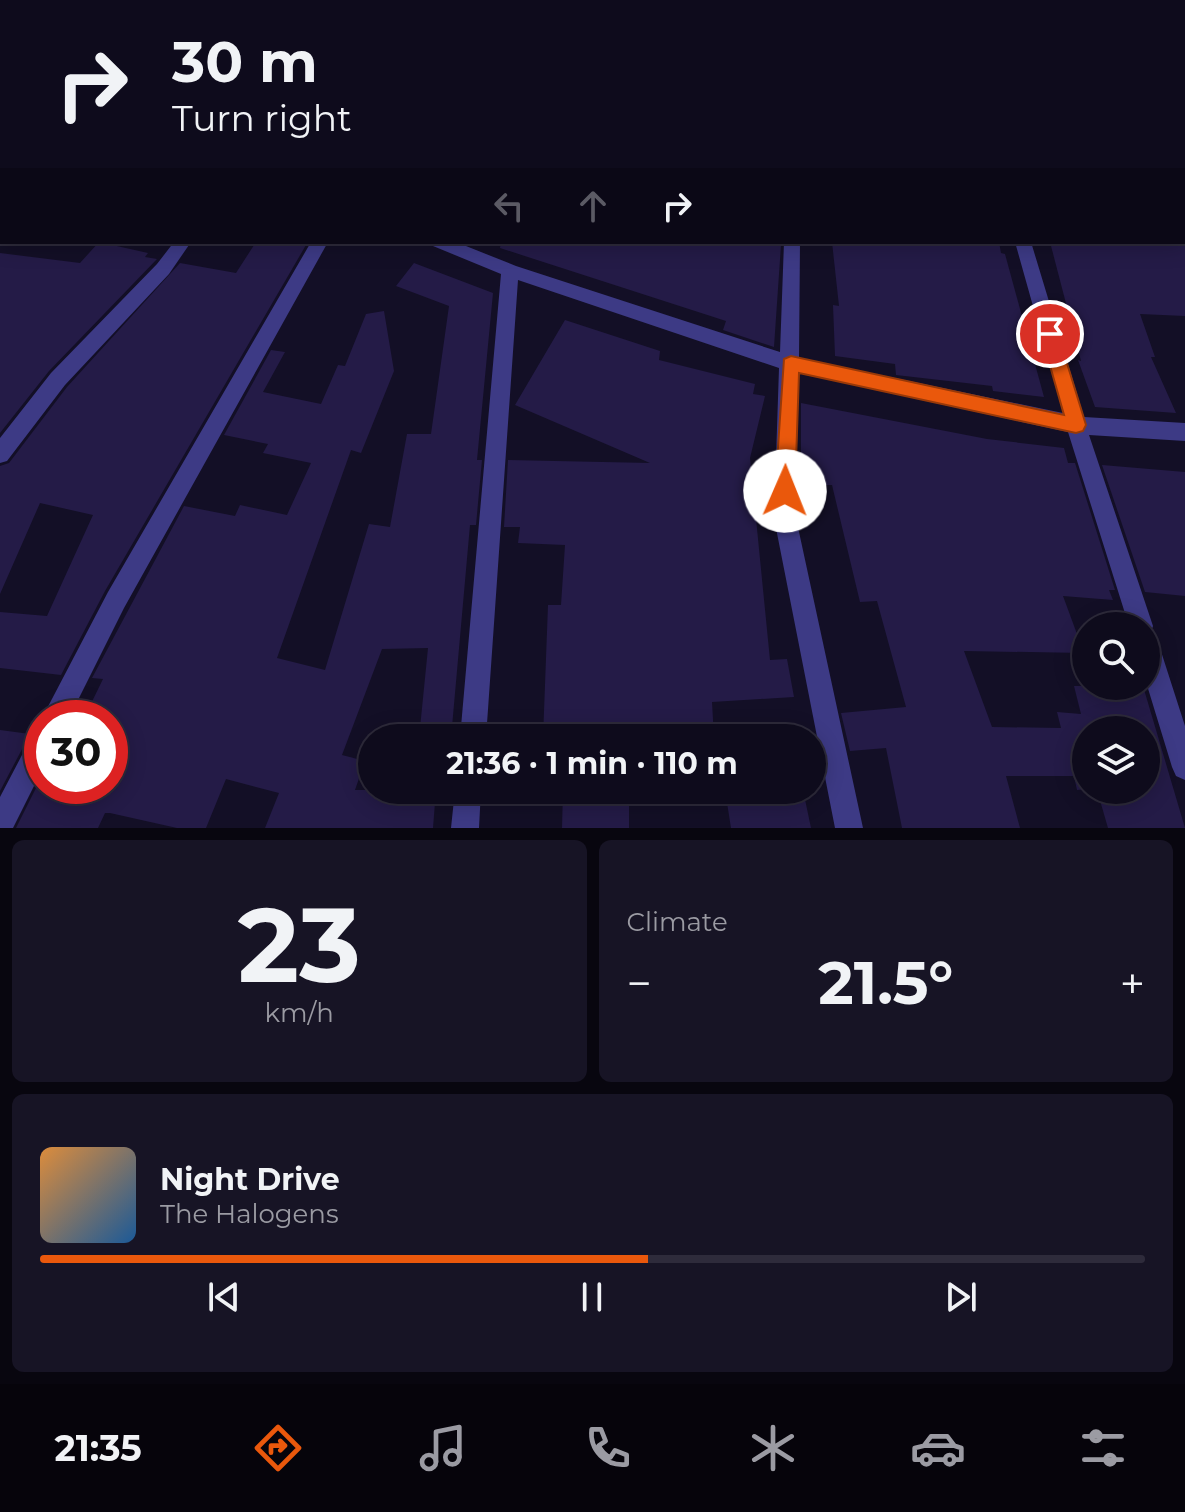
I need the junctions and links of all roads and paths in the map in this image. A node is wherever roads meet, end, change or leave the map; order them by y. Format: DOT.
graph roads {
  1 [pos="182,244"];
  2 [pos="319,244"];
  3 [pos="444,244"];
  4 [pos="792,244"];
  5 [pos="1024,244"];
  6 [pos="510,271"];
  7 [pos="791,364"];
  8 [pos="1076,425"];
  9 [pos="1185,432"];
  10 [pos="0,454"];
  11 [pos="1136,612"];
  12 [pos="1160,687"];
  13 [pos="64,700"];
  14 [pos="474,724"];
  15 [pos="1185,767"];
  16 [pos="24,778"];
  17 [pos="467,804"];
  18 [pos="0,825"];
  19 [pos="465,828"];
  20 [pos="849,828"];
  1 -- 10 [label="street"];
  2 -- 13 [label="street"];
  3 -- 6 [label="street"];
  4 -- 7 [label="street"];
  5 -- 8 [label="street"];
  6 -- 7 [label="street"];
  6 -- 14 [label="street"];
  7 -- 8 [label="street"];
  7 -- 20 [label="street"];
  8 -- 9 [label="street"];
  8 -- 11 [label="street"];
  12 -- 15 [label="street"];
  16 -- 18 [label="street"];
  17 -- 19 [label="street"];
}
